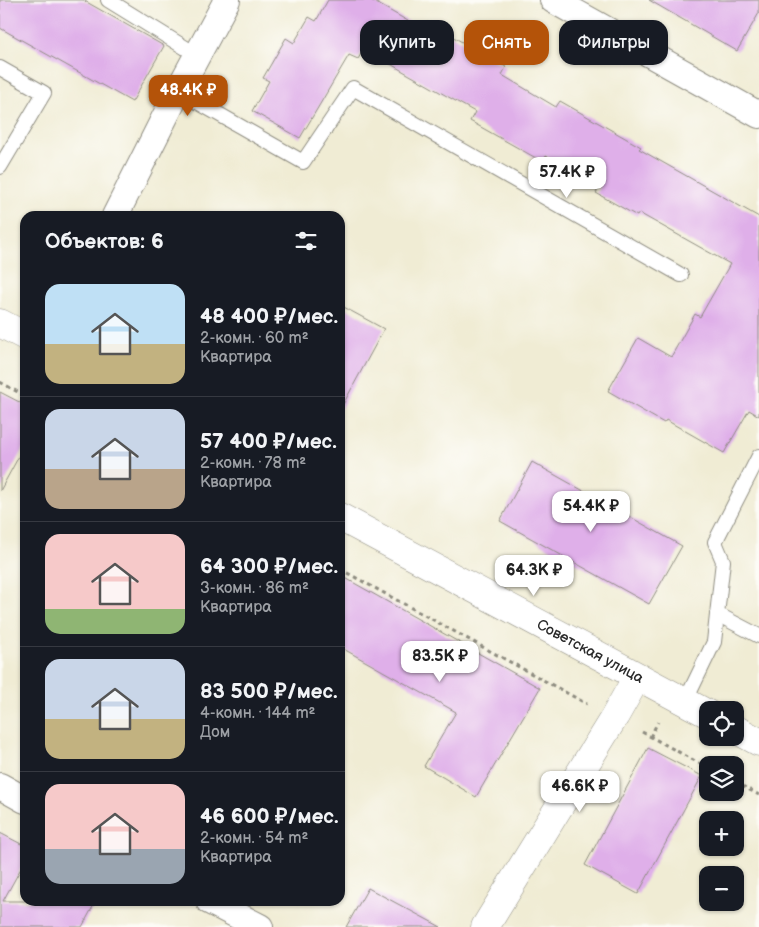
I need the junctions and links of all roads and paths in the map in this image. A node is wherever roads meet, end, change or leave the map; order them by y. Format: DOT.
graph roads {
  1 [pos="108,0"];
  2 [pos="227,0"];
  3 [pos="553,0"];
  4 [pos="197,55"];
  5 [pos="0,68"];
  6 [pos="178,91"];
  7 [pos="759,115"];
  8 [pos="0,167"];
  9 [pos="118,211"];
  10 [pos="681,275"];
  11 [pos="0,323"];
  12 [pos="20,333"];
  13 [pos="0,382"];
  14 [pos="20,393"];
  15 [pos="759,456"];
  16 [pos="345,520"];
  17 [pos="345,572"];
  18 [pos="717,614"];
  19 [pos="759,636"];
  20 [pos="636,677"];
  21 [pos="696,708"];
  22 [pos="614,716"];
  23 [pos="744,734"];
  24 [pos="759,742"];
  25 [pos="699,763"];
  26 [pos="0,786"];
  27 [pos="744,787"];
  28 [pos="759,795"];
  29 [pos="20,797"];
  30 [pos="219,906"];
  31 [pos="260,927"];
  32 [pos="485,927"];
  1 -- 4 [label="lane"];
  2 -- 4 [label="street"];
  3 -- 7 [label="street"];
  4 -- 6 [label="street"];
  5 -- 8 [label="lane"];
  6 -- 9 [label="street"];
  6 -- 10 [label="lane"];
  11 -- 12 [label="main road"];
  13 -- 14 [label="path"];
  15 -- 18 [label="lane"];
  16 -- 20 [label="main road, Советская улица"];
  17 -- 22 [label="path"];
  18 -- 19 [label="lane"];
  18 -- 21 [label="lane"];
  20 -- 21 [label="main road, Советская улица"];
  20 -- 22 [label="main road"];
  22 -- 25 [label="path"];
  22 -- 32 [label="main road"];
  23 -- 24 [label="main road"];
  26 -- 29 [label="street"];
  27 -- 28 [label="path"];
  30 -- 31 [label="street"];
}
